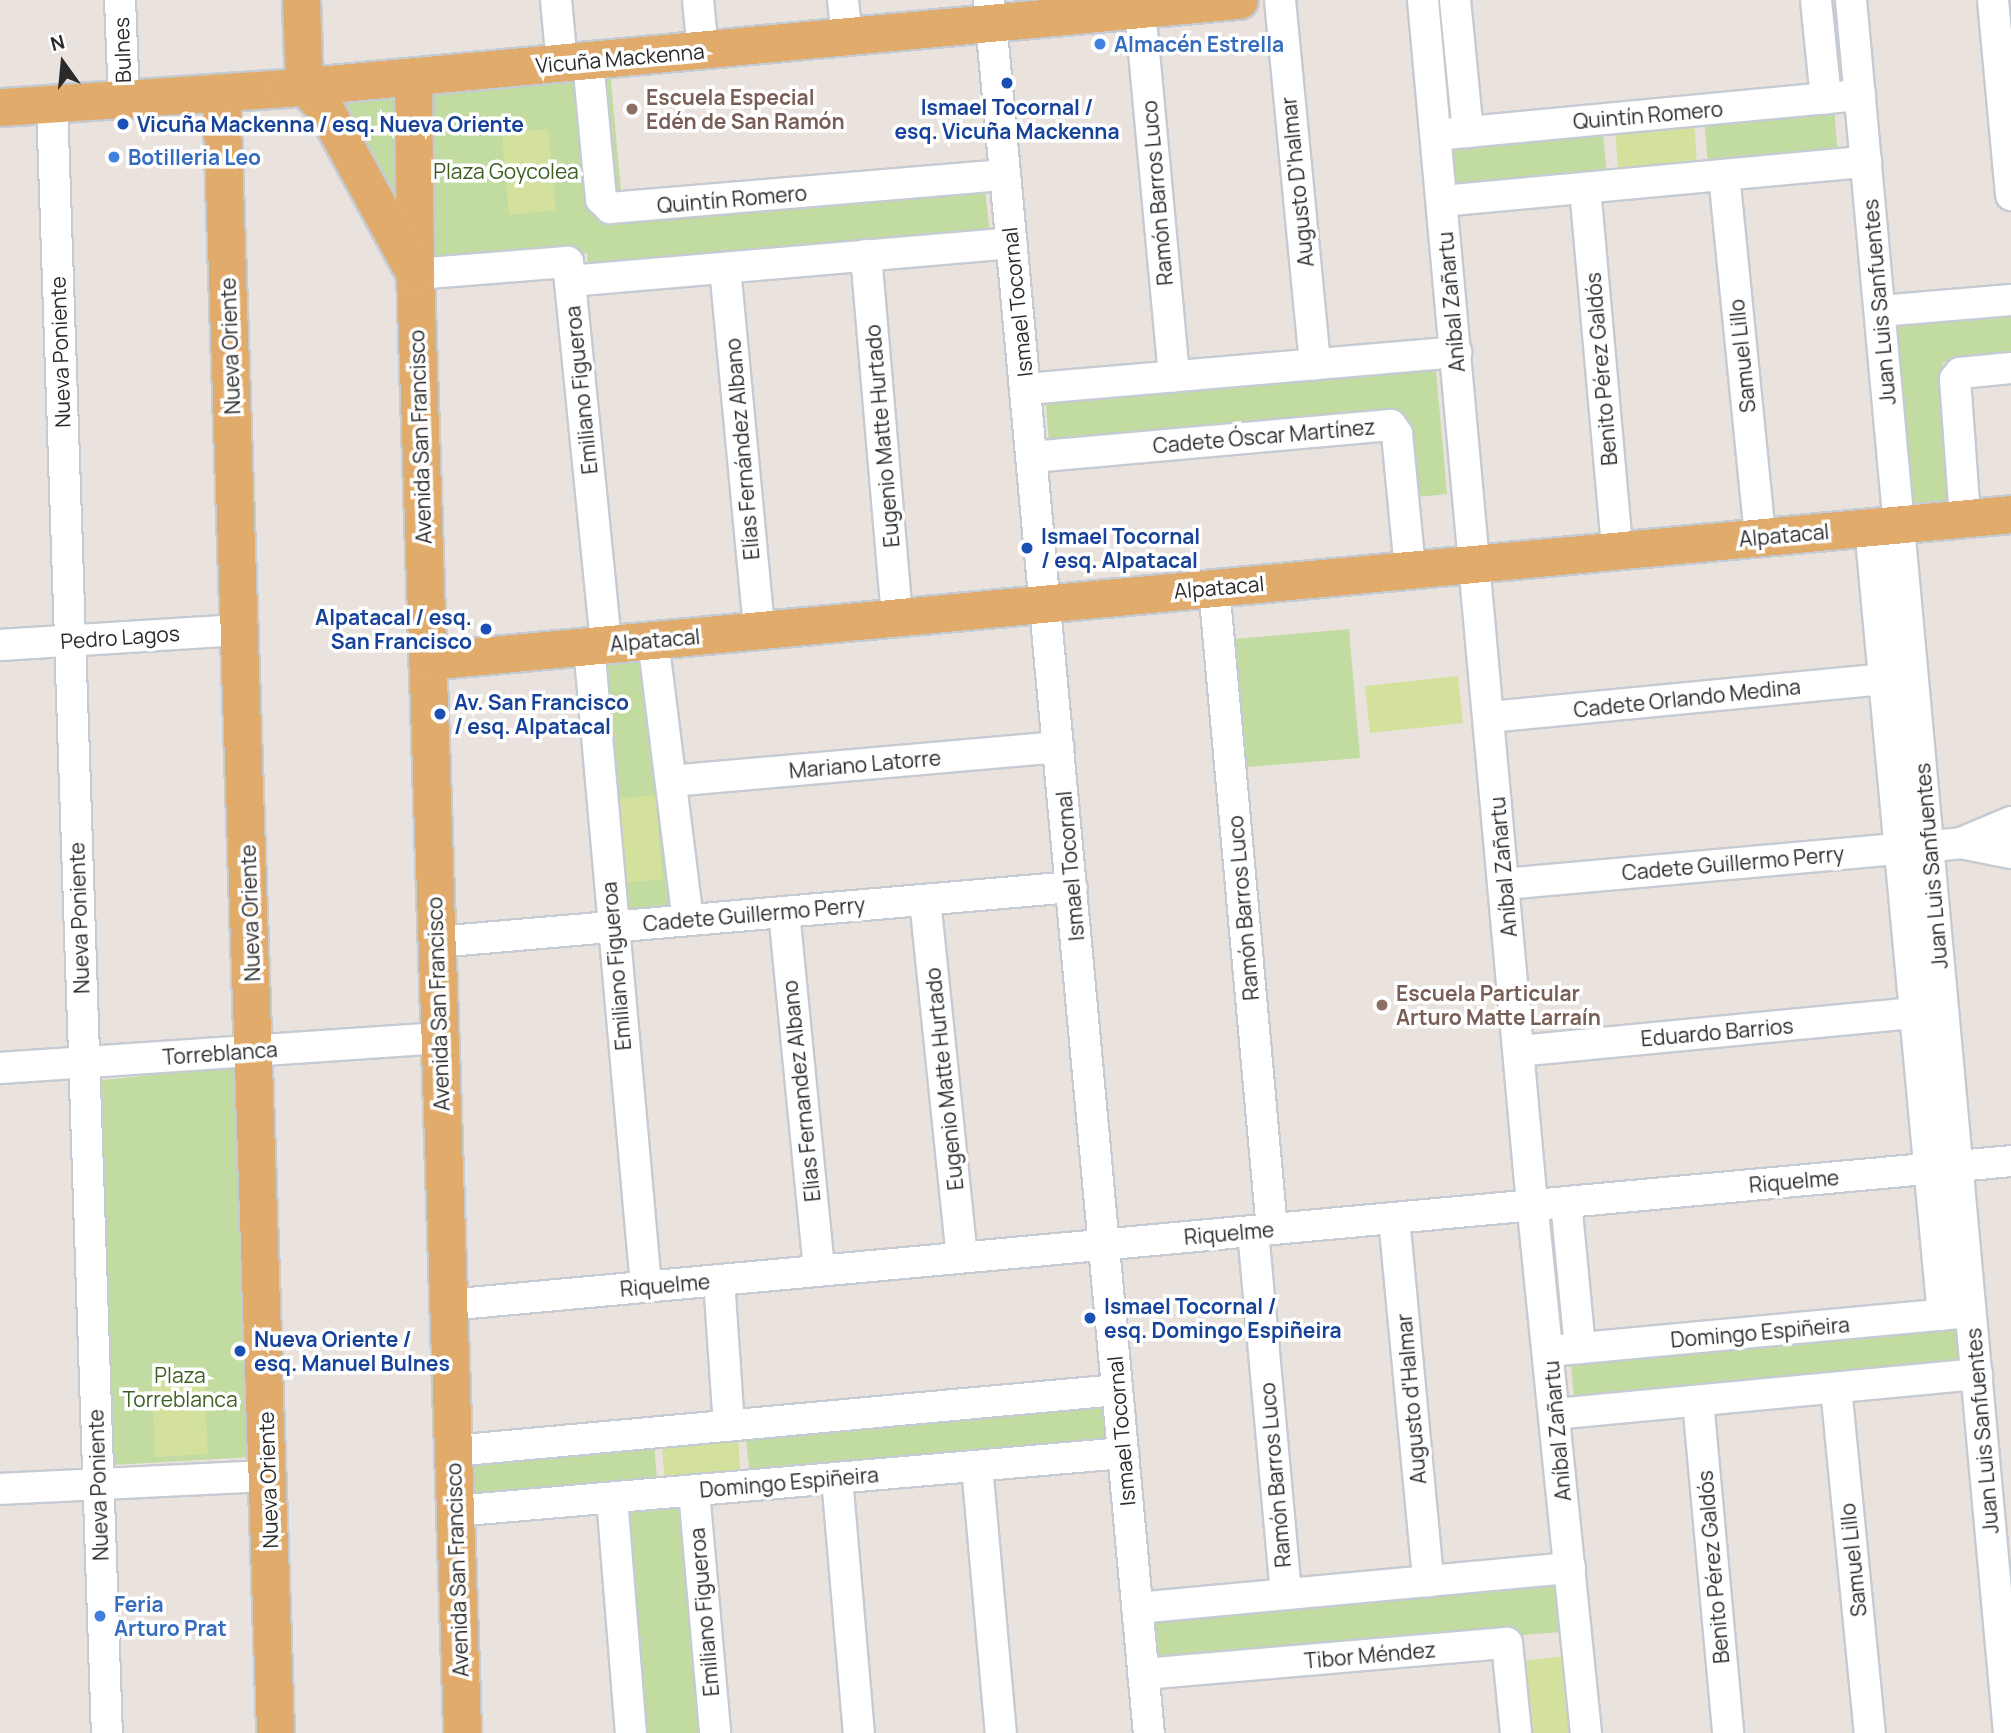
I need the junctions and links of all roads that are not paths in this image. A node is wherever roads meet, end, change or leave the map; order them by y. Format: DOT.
graph roads {
  1 [pos="120,0"];
  2 [pos="301,0"];
  3 [pos="556,0"];
  4 [pos="698,0"];
  5 [pos="843,0"];
  6 [pos="1238,0"];
  7 [pos="1280,0"];
  8 [pos="1423,0"];
  9 [pos="1455,0"];
  10 [pos="1816,0"];
  11 [pos="1852,0"];
  12 [pos="1993,0"];
  13 [pos="1140,9"];
  14 [pos="990,12"];
  15 [pos="847,37"];
  16 [pos="703,51"];
  17 [pos="575,63"];
  18 [pos="413,77"];
  19 [pos="304,86"];
  20 [pos="221,93"];
  21 [pos="1860,95"];
  22 [pos="1826,98"];
  23 [pos="124,99"];
  24 [pos="52,104"];
  25 [pos="0,107"];
  26 [pos="1468,132"];
  27 [pos="1436,135"];
  28 [pos="1866,162"];
  29 [pos="1005,175"];
  30 [pos="1724,175"];
  31 [pos="1585,188"];
  32 [pos="2011,195"];
  33 [pos="1442,201"];
  34 [pos="1012,243"];
  35 [pos="866,255"];
  36 [pos="725,268"];
  37 [pos="569,272"];
  38 [pos="415,274"];
  39 [pos="2011,300"];
  40 [pos="1880,311"];
  41 [pos="1456,352"];
  42 [pos="1315,364"];
  43 [pos="2011,368"];
  44 [pos="1174,376"];
  45 [pos="1026,389"];
  46 [pos="1032,457"];
  47 [pos="2011,514"];
  48 [pos="1965,518"];
  49 [pos="1884,526"];
  50 [pos="1760,537"];
  51 [pos="1617,550"];
  52 [pos="1476,563"];
  53 [pos="1410,569"];
  54 [pos="1214,587"];
  55 [pos="1046,603"];
  56 [pos="897,617"];
  57 [pos="240,630"];
  58 [pos="759,630"];
  59 [pos="70,640"];
  60 [pos="653,640"];
  61 [pos="0,645"];
  62 [pos="598,645"];
  63 [pos="427,661"];
  64 [pos="1884,679"];
  65 [pos="1490,718"];
  66 [pos="1059,747"];
  67 [pos="671,781"];
  68 [pos="2011,822"];
  69 [pos="1961,843"];
  70 [pos="1929,846"];
  71 [pos="1899,848"];
  72 [pos="2011,853"];
  73 [pos="1504,884"];
  74 [pos="1072,887"];
  75 [pos="925,900"];
  76 [pos="784,912"];
  77 [pos="688,920"];
  78 [pos="612,927"];
  79 [pos="437,942"];
  80 [pos="1914,1013"];
  81 [pos="440,1038"];
  82 [pos="255,1050"];
  83 [pos="1519,1051"];
  84 [pos="84,1062"];
  85 [pos="0,1068"];
  86 [pos="2011,1161"];
  87 [pos="1943,1167"];
  88 [pos="1566,1202"];
  89 [pos="1535,1205"];
  90 [pos="1394,1217"];
  91 [pos="1263,1230"];
  92 [pos="1104,1244"];
  93 [pos="962,1257"];
  94 [pos="819,1270"];
  95 [pos="719,1280"];
  96 [pos="646,1286"];
  97 [pos="448,1305"];
  98 [pos="1957,1314"];
  99 [pos="1580,1348"];
  100 [pos="1549,1351"];
  101 [pos="1977,1374"];
  102 [pos="1836,1388"];
  103 [pos="1117,1390"];
  104 [pos="1698,1401"];
  105 [pos="1555,1414"];
  106 [pos="729,1426"];
  107 [pos="453,1451"];
  108 [pos="1123,1453"];
  109 [pos="977,1466"];
  110 [pos="267,1476"];
  111 [pos="837,1478"];
  112 [pos="98,1484"];
  113 [pos="0,1489"];
  114 [pos="694,1490"];
  115 [pos="612,1498"];
  116 [pos="455,1511"];
  117 [pos="2001,1529"];
  118 [pos="1570,1567"];
  119 [pos="1428,1581"];
  120 [pos="2004,1591"];
  121 [pos="1286,1594"];
  122 [pos="1137,1608"];
  123 [pos="1143,1674"];
  124 [pos="107,1733"];
  125 [pos="275,1733"];
  126 [pos="462,1733"];
  127 [pos="631,1733"];
  128 [pos="715,1733"];
  129 [pos="859,1733"];
  130 [pos="1001,1733"];
  131 [pos="1149,1733"];
  132 [pos="1516,1733"];
  133 [pos="1586,1733"];
  134 [pos="1728,1733"];
  135 [pos="1870,1733"];
  136 [pos="2009,1733"];
  1 -- 23 [label="street, Bulnes"];
  2 -- 19 [label="main road"];
  3 -- 17 [label="street"];
  4 -- 16 [label="street"];
  5 -- 15 [label="street"];
  6 -- 13 [label="main road, Vicuña Mackenna"];
  7 -- 42 [label="street, Augusto D'halmar"];
  8 -- 27 [label="street, Aníbal Zañartu"];
  9 -- 26 [label="street"];
  10 -- 22 [label="street"];
  11 -- 21 [label="street, Juan Luis Sanfuentes"];
  12 -- 32 [label="street"];
  13 -- 14 [label="main road, Vicuña Mackenna"];
  13 -- 44 [label="street, Ramón Barros Luco"];
  14 -- 15 [label="main road, Vicuña Mackenna"];
  14 -- 29 [label="street, Ismael Tocornal"];
  15 -- 16 [label="main road, Vicuña Mackenna"];
  16 -- 17 [label="main road, Vicuña Mackenna"];
  17 -- 18 [label="main road, Vicuña Mackenna"];
  17 -- 29 [label="street, Quintín Romero"];
  18 -- 19 [label="main road, Vicuña Mackenna"];
  18 -- 38 [label="main road, Avenida San Francisco"];
  19 -- 20 [label="main road, Vicuña Mackenna"];
  19 -- 38 [label="main road, Avenida San Francisco"];
  20 -- 23 [label="main road, Vicuña Mackenna"];
  20 -- 57 [label="main road, Nueva Oriente"];
  21 -- 22 [label="street, Quintín Romero"];
  21 -- 28 [label="street, Juan Luis Sanfuentes"];
  22 -- 26 [label="street, Quintín Romero"];
  23 -- 24 [label="main road, Vicuña Mackenna"];
  24 -- 25 [label="main road, Vicuña Mackenna"];
  24 -- 59 [label="street, Nueva Poniente"];
  26 -- 27 [label="street, Quintín Romero"];
  27 -- 33 [label="street, Aníbal Zañartu"];
  28 -- 30 [label="street"];
  28 -- 40 [label="street, Juan Luis Sanfuentes"];
  29 -- 34 [label="street, Ismael Tocornal"];
  30 -- 31 [label="street"];
  30 -- 50 [label="street, Samuel Lillo"];
  31 -- 33 [label="street"];
  31 -- 51 [label="street, Benito Pérez Galdós"];
  33 -- 41 [label="street, Aníbal Zañartu"];
  34 -- 35 [label="street"];
  34 -- 45 [label="street, Ismael Tocornal"];
  35 -- 36 [label="street"];
  35 -- 56 [label="street, Eugenio Matte Hurtado"];
  36 -- 37 [label="street"];
  36 -- 58 [label="street, Elías Fernández Albano"];
  37 -- 38 [label="street"];
  37 -- 62 [label="street, Emiliano Figueroa"];
  38 -- 63 [label="main road, Avenida San Francisco"];
  39 -- 40 [label="street"];
  40 -- 49 [label="street, Juan Luis Sanfuentes"];
  41 -- 42 [label="street"];
  41 -- 52 [label="street, Aníbal Zañartu"];
  42 -- 44 [label="street"];
  43 -- 48 [label="street"];
  44 -- 45 [label="street"];
  45 -- 46 [label="street, Ismael Tocornal"];
  46 -- 53 [label="street, Cadete Óscar Martínez"];
  46 -- 55 [label="street, Ismael Tocornal"];
  47 -- 48 [label="main road, Alpatacal"];
  48 -- 49 [label="main road, Alpatacal"];
  49 -- 50 [label="main road, Alpatacal"];
  49 -- 64 [label="street, Juan Luis Sanfuentes"];
  49 -- 70 [label="street, Juan Luis Sanfuentes"];
  50 -- 51 [label="main road, Alpatacal"];
  51 -- 52 [label="main road, Alpatacal"];
  52 -- 53 [label="main road, Alpatacal"];
  52 -- 65 [label="street, Aníbal Zañartu"];
  53 -- 54 [label="main road, Alpatacal"];
  54 -- 55 [label="main road, Alpatacal"];
  54 -- 91 [label="street, Ramón Barros Luco"];
  55 -- 56 [label="main road, Alpatacal"];
  55 -- 66 [label="street, Ismael Tocornal"];
  56 -- 58 [label="main road, Alpatacal"];
  57 -- 59 [label="street, Pedro Lagos"];
  57 -- 82 [label="main road, Nueva Oriente"];
  58 -- 60 [label="main road, Alpatacal"];
  59 -- 61 [label="street, Pedro Lagos"];
  59 -- 84 [label="street, Nueva Poniente"];
  60 -- 62 [label="main road, Alpatacal"];
  60 -- 67 [label="street"];
  62 -- 63 [label="main road, Alpatacal"];
  62 -- 78 [label="street, Emiliano Figueroa"];
  63 -- 79 [label="main road, Avenida San Francisco"];
  64 -- 65 [label="street, Cadete Orlando Medina"];
  64 -- 71 [label="street, Juan Luis Sanfuentes"];
  65 -- 73 [label="street, Aníbal Zañartu"];
  66 -- 67 [label="street, Mariano Latorre"];
  66 -- 74 [label="street, Ismael Tocornal"];
  67 -- 77 [label="street"];
  68 -- 69 [label="street, Cadete Guillermo Perry"];
  69 -- 70 [label="street, Cadete Guillermo Perry"];
  69 -- 72 [label="street, Cadete Guillermo Perry"];
  70 -- 71 [label="street, Cadete Guillermo Perry"];
  70 -- 87 [label="street, Juan Luis Sanfuentes"];
  71 -- 73 [label="street, Cadete Guillermo Perry"];
  71 -- 80 [label="street, Juan Luis Sanfuentes"];
  73 -- 83 [label="street, Aníbal Zañartu"];
  74 -- 75 [label="street, Cadete Guillermo Perry"];
  74 -- 92 [label="street, Ismael Tocornal"];
  75 -- 76 [label="street, Cadete Guillermo Perry"];
  75 -- 93 [label="street, Eugenio Matte Hurtado"];
  76 -- 77 [label="street, Cadete Guillermo Perry"];
  76 -- 94 [label="street, Elias Fernandez Albano"];
  77 -- 78 [label="street, Cadete Guillermo Perry"];
  78 -- 79 [label="street, Cadete Guillermo Perry"];
  78 -- 96 [label="street, Emiliano Figueroa"];
  79 -- 81 [label="main road, Avenida San Francisco"];
  80 -- 83 [label="street, Eduardo Barrios"];
  80 -- 87 [label="street, Juan Luis Sanfuentes"];
  81 -- 82 [label="street, Torreblanca"];
  81 -- 97 [label="main road, Avenida San Francisco"];
  82 -- 84 [label="street, Torreblanca"];
  82 -- 110 [label="main road, Nueva Oriente"];
  83 -- 89 [label="street, Aníbal Zañartu"];
  84 -- 85 [label="street, Torreblanca"];
  84 -- 112 [label="street, Nueva Poniente"];
  86 -- 87 [label="street, Riquelme"];
  87 -- 88 [label="street, Riquelme"];
  87 -- 98 [label="street, Juan Luis Sanfuentes"];
  88 -- 89 [label="street, Riquelme"];
  88 -- 99 [label="street, Aníbal Zañartu"];
  89 -- 90 [label="street, Riquelme"];
  89 -- 100 [label="street, Aníbal Zañartu"];
  90 -- 91 [label="street, Riquelme"];
  90 -- 119 [label="street, Augusto d'Halmar"];
  91 -- 92 [label="street, Riquelme"];
  91 -- 121 [label="street, Ramón Barros Luco"];
  92 -- 93 [label="street, Riquelme"];
  92 -- 103 [label="street, Ismael Tocornal"];
  93 -- 94 [label="street, Riquelme"];
  94 -- 95 [label="street, Riquelme"];
  95 -- 96 [label="street, Riquelme"];
  95 -- 106 [label="street"];
  96 -- 97 [label="street, Riquelme"];
  97 -- 107 [label="main road, Avenida San Francisco"];
  98 -- 99 [label="street, Domingo Espiñeira"];
  98 -- 101 [label="street, Juan Luis Sanfuentes"];
  99 -- 100 [label="street, Domingo Espiñeira"];
  100 -- 105 [label="street, Aníbal Zañartu"];
  101 -- 102 [label="street"];
  101 -- 117 [label="street, Juan Luis Sanfuentes"];
  102 -- 104 [label="street"];
  102 -- 135 [label="street, Samuel Lillo"];
  103 -- 106 [label="street"];
  103 -- 108 [label="street, Ismael Tocornal"];
  104 -- 105 [label="street"];
  104 -- 134 [label="street, Benito Pérez Galdós"];
  105 -- 118 [label="street, Aníbal Zañartu"];
  106 -- 107 [label="street"];
  107 -- 116 [label="main road, Avenida San Francisco"];
  108 -- 109 [label="street, Domingo Espiñeira"];
  108 -- 122 [label="street, Ismael Tocornal"];
  109 -- 111 [label="street, Domingo Espiñeira"];
  109 -- 130 [label="street"];
  110 -- 112 [label="street"];
  110 -- 125 [label="main road, Nueva Oriente"];
  111 -- 114 [label="street, Domingo Espiñeira"];
  111 -- 129 [label="street"];
  112 -- 113 [label="street"];
  112 -- 124 [label="street, Nueva Poniente"];
  114 -- 115 [label="street, Domingo Espiñeira"];
  114 -- 128 [label="street, Emiliano Figueroa"];
  115 -- 116 [label="street, Domingo Espiñeira"];
  115 -- 127 [label="street"];
  116 -- 126 [label="main road, Avenida San Francisco"];
  117 -- 120 [label="street, Juan Luis Sanfuentes"];
  118 -- 119 [label="street"];
  118 -- 133 [label="street, Aníbal Zañartu"];
  119 -- 121 [label="street"];
  120 -- 136 [label="street, Juan Luis Sanfuentes"];
  121 -- 122 [label="street"];
  122 -- 123 [label="street, Ismael Tocornal"];
  123 -- 131 [label="street, Ismael Tocornal"];
  123 -- 132 [label="street, Tibor Méndez"];
}
